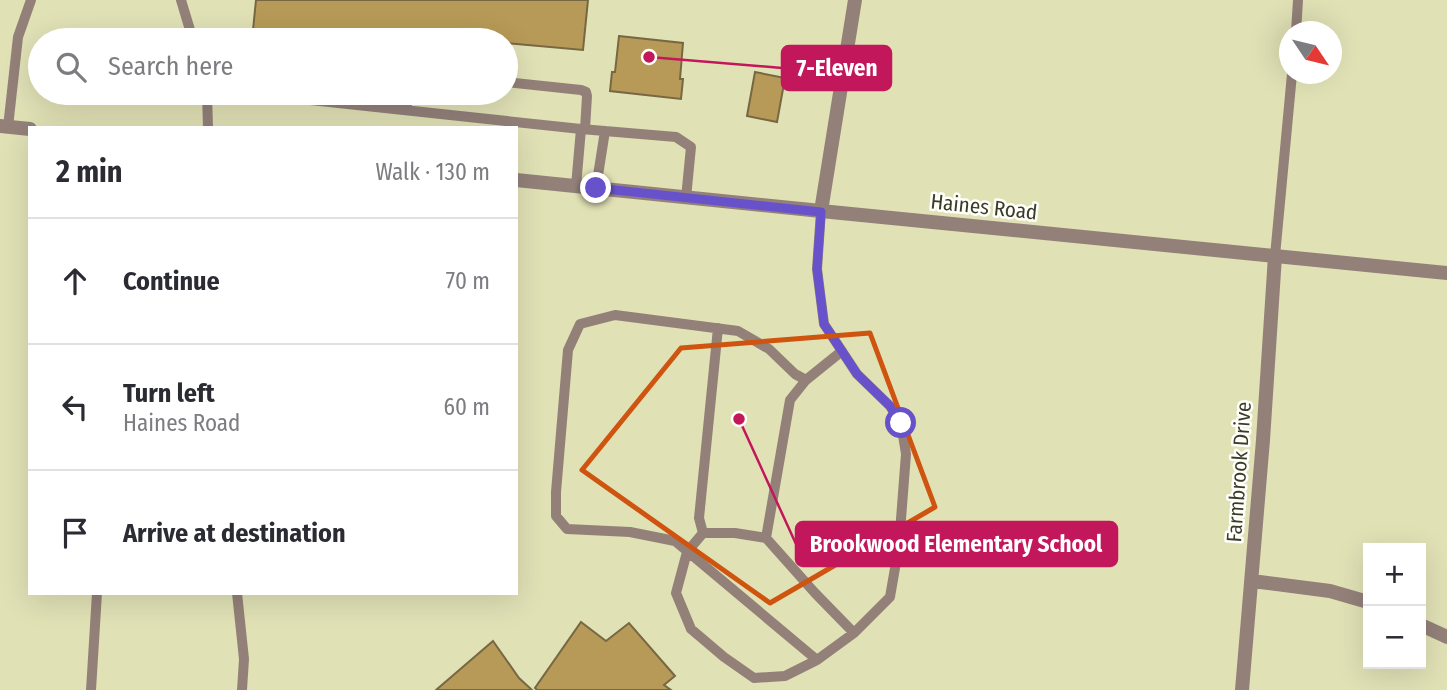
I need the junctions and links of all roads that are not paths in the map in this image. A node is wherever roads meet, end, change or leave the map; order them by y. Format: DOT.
graph roads {
  1 [pos="31,0"];
  2 [pos="181,0"];
  3 [pos="855,0"];
  4 [pos="1298,0"];
  5 [pos="1297,21"];
  6 [pos="189,28"];
  7 [pos="518,83"];
  8 [pos="1291,84"];
  9 [pos="207,105"];
  10 [pos="358,105"];
  11 [pos="407,105"];
  12 [pos="405,110"];
  13 [pos="4,126"];
  14 [pos="208,126"];
  15 [pos="28,129"];
  16 [pos="583,129"];
  17 [pos="605,131"];
  18 [pos="518,180"];
  19 [pos="576,186"];
  20 [pos="596,188"];
  21 [pos="686,198"];
  22 [pos="821,212"];
  23 [pos="1275,256"];
  24 [pos="1447,273"];
  25 [pos="718,328"];
  26 [pos="842,351"];
  27 [pos="806,380"];
  28 [pos="703,533"];
  29 [pos="766,538"];
  30 [pos="687,552"];
  31 [pos="1252,581"];
  32 [pos="97,595"];
  33 [pos="237,595"];
  34 [pos="1363,601"];
  35 [pos="1426,627"];
  36 [pos="854,632"];
  37 [pos="1447,637"];
  38 [pos="817,660"];
  39 [pos="91,690"];
  40 [pos="242,690"];
  41 [pos="1242,690"];
  1 -- 13 [label="lane"];
  2 -- 6 [label="lane"];
  3 -- 22 [label="street"];
  4 -- 5 [label="lane"];
  7 -- 16 [label="lane"];
  8 -- 23 [label="lane"];
  9 -- 14 [label="lane"];
  10 -- 12 [label="lane"];
  11 -- 12 [label="lane"];
  12 -- 16 [label="lane"];
  13 -- 15 [label="street"];
  16 -- 17 [label="lane"];
  16 -- 19 [label="lane"];
  17 -- 20 [label="lane"];
  17 -- 21 [label="lane"];
  18 -- 19 [label="street, Haines Road"];
  19 -- 20 [label="street, Haines Road"];
  20 -- 21 [label="street, Haines Road"];
  21 -- 22 [label="street, Haines Road"];
  22 -- 23 [label="street, Haines Road"];
  22 -- 26 [label="lane"];
  23 -- 24 [label="street, Haines Road"];
  23 -- 31 [label="street, Farmbrook Drive"];
  25 -- 27 [label="lane"];
  25 -- 28 [label="lane"];
  25 -- 30 [label="lane"];
  26 -- 27 [label="lane"];
  26 -- 36 [label="lane"];
  27 -- 29 [label="lane"];
  28 -- 29 [label="lane"];
  28 -- 30 [label="lane"];
  29 -- 36 [label="lane"];
  30 -- 38 [label="lane"];
  30 -- 38 [label="lane"];
  31 -- 34 [label="street"];
  31 -- 41 [label="street, Farmbrook Drive"];
  32 -- 39 [label="lane"];
  33 -- 40 [label="lane"];
  35 -- 37 [label="street"];
  36 -- 38 [label="lane"];
}
